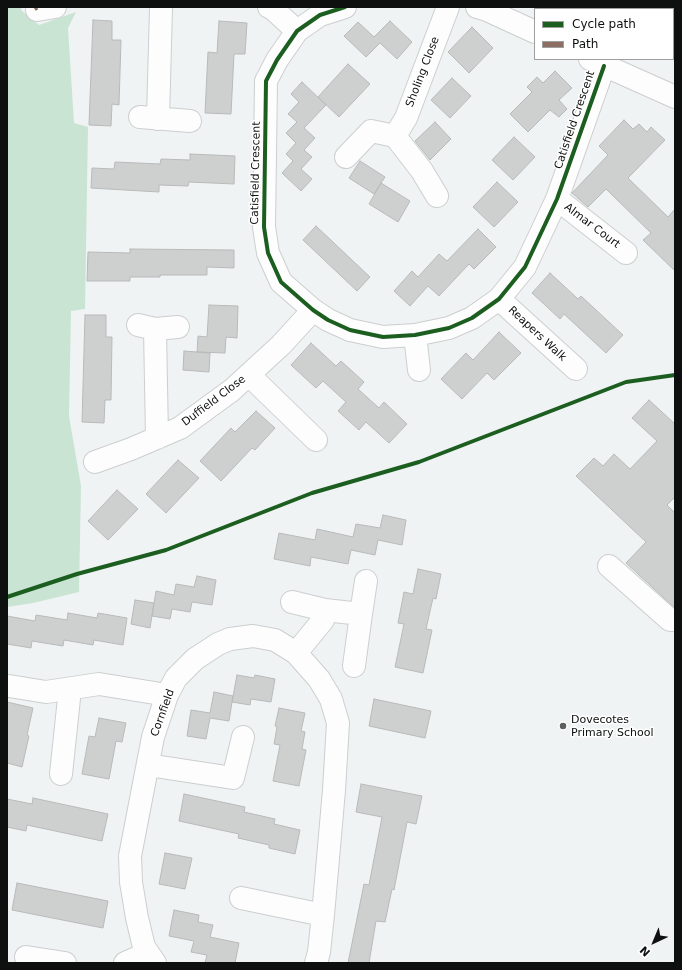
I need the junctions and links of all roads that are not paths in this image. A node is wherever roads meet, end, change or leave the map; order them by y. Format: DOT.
graph roads {
  1 [pos="161,7"];
  2 [pos="269,7"];
  3 [pos="345,7"];
  4 [pos="448,7"];
  5 [pos="477,7"];
  6 [pos="297,31"];
  7 [pos="534,32"];
  8 [pos="597,62"];
  9 [pos="675,96"];
  10 [pos="190,121"];
  11 [pos="395,136"];
  12 [pos="346,157"];
  13 [pos="437,196"];
  14 [pos="557,199"];
  15 [pos="626,253"];
  16 [pos="499,299"];
  17 [pos="313,310"];
  18 [pos="178,327"];
  19 [pos="415,336"];
  20 [pos="576,369"];
  21 [pos="419,370"];
  22 [pos="249,375"];
  23 [pos="157,438"];
  24 [pos="316,440"];
  25 [pos="95,462"];
  26 [pos="609,566"];
  27 [pos="366,581"];
  28 [pos="292,602"];
  29 [pos="325,610"];
  30 [pos="361,614"];
  31 [pos="675,620"];
  32 [pos="296,653"];
  33 [pos="354,666"];
  34 [pos="9,686"];
  35 [pos="70,689"];
  36 [pos="167,695"];
  37 [pos="244,736"];
  38 [pos="148,765"];
  39 [pos="61,774"];
  40 [pos="242,898"];
  41 [pos="323,915"];
  42 [pos="26,957"];
  43 [pos="152,958"];
  44 [pos="65,963"];
  45 [pos="125,963"];
  46 [pos="316,963"];
  1 -- 10 [label="street"];
  2 -- 6 [label="street"];
  3 -- 6 [label="street, Catisfield Crescent"];
  4 -- 11 [label="street, Sholing Close"];
  5 -- 7 [label="street"];
  6 -- 17 [label="street, Catisfield Crescent"];
  8 -- 9 [label="street, Catisfield Crescent"];
  8 -- 14 [label="street, Catisfield Crescent"];
  11 -- 12 [label="street"];
  11 -- 13 [label="street"];
  14 -- 15 [label="street, Almar Court"];
  14 -- 16 [label="street, Catisfield Crescent"];
  16 -- 19 [label="street, Catisfield Crescent"];
  16 -- 20 [label="street, Reapers Walk"];
  17 -- 19 [label="street, Catisfield Crescent"];
  17 -- 22 [label="street, Duffield Close"];
  18 -- 23 [label="street"];
  19 -- 21 [label="street"];
  22 -- 23 [label="street, Duffield Close"];
  22 -- 24 [label="street"];
  23 -- 25 [label="street, Duffield Close"];
  26 -- 31 [label="street"];
  27 -- 30 [label="street"];
  28 -- 29 [label="street"];
  29 -- 30 [label="street"];
  29 -- 32 [label="street"];
  30 -- 33 [label="street"];
  32 -- 36 [label="street, Cornfield"];
  32 -- 41 [label="street, Cornfield"];
  34 -- 35 [label="street"];
  35 -- 36 [label="street"];
  35 -- 39 [label="street"];
  36 -- 38 [label="street, Cornfield"];
  37 -- 38 [label="street"];
  38 -- 43 [label="street, Cornfield"];
  40 -- 41 [label="street"];
  41 -- 46 [label="street, Cornfield"];
  42 -- 44 [label="street"];
  43 -- 45 [label="street"];
}
